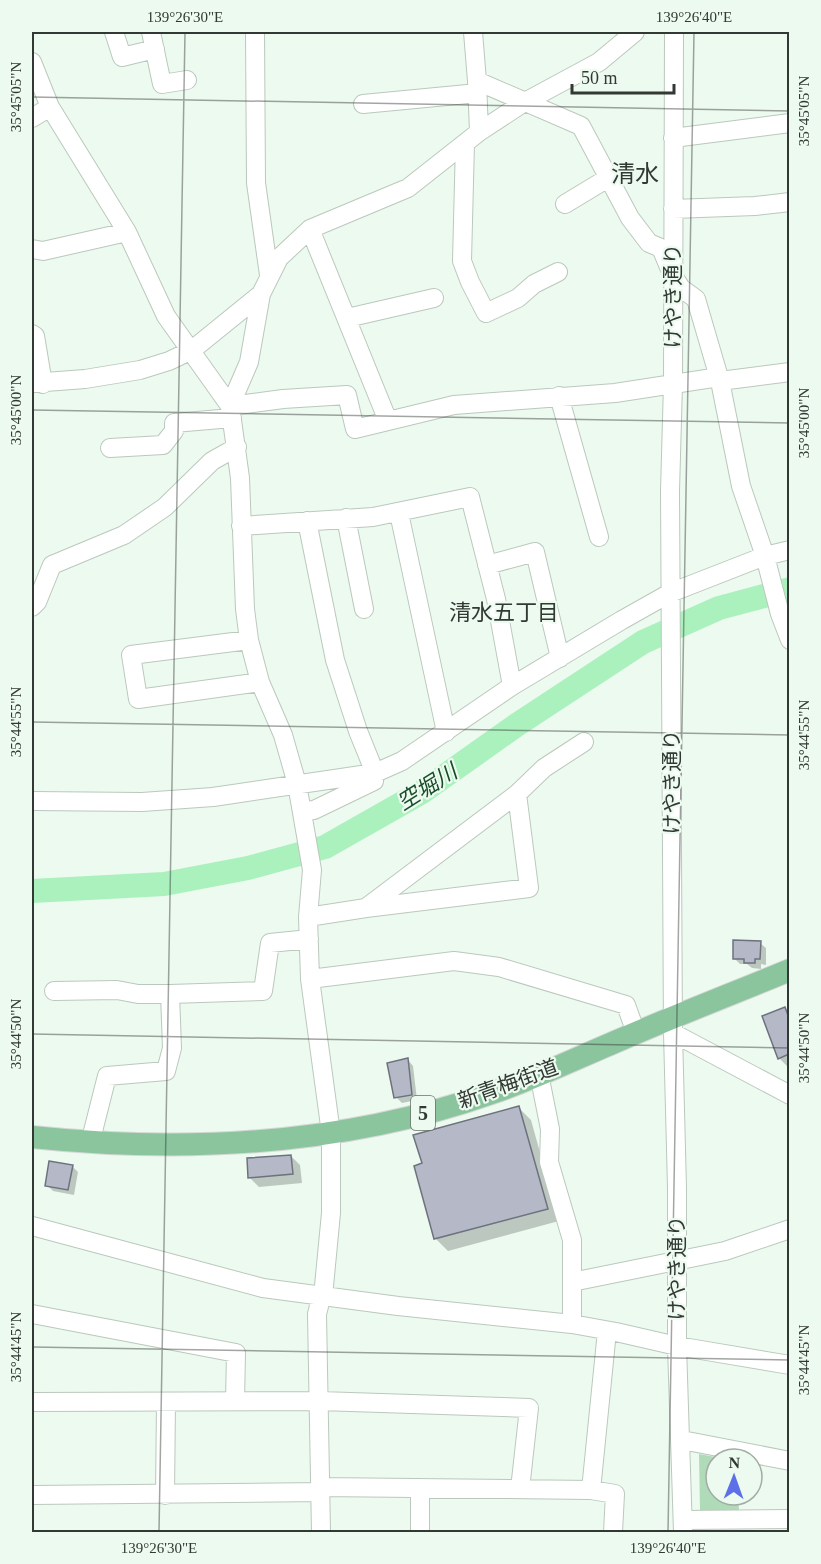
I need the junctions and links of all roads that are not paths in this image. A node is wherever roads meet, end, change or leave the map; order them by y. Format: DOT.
graph roads {
  1 [pos="114,32"];
  2 [pos="255,32"];
  3 [pos="473,32"];
  4 [pos="635,32"];
  5 [pos="674,32"];
  6 [pos="153,40"];
  7 [pos="32,62"];
  8 [pos="187,80"];
  9 [pos="478,87"];
  10 [pos="523,103"];
  11 [pos="363,104"];
  12 [pos="50,107"];
  13 [pos="32,118"];
  14 [pos="789,123"];
  15 [pos="472,138"];
  16 [pos="673,138"];
  17 [pos="608,178"];
  18 [pos="789,202"];
  19 [pos="565,204"];
  20 [pos="673,209"];
  21 [pos="310,229"];
  22 [pos="127,232"];
  23 [pos="32,249"];
  24 [pos="558,272"];
  25 [pos="672,274"];
  26 [pos="269,275"];
  27 [pos="261,294"];
  28 [pos="434,298"];
  29 [pos="347,318"];
  30 [pos="32,334"];
  31 [pos="192,350"];
  32 [pos="789,372"];
  33 [pos="719,379"];
  34 [pos="37,384"];
  35 [pos="673,384"];
  36 [pos="559,396"];
  37 [pos="231,412"];
  38 [pos="388,421"];
  39 [pos="237,447"];
  40 [pos="110,448"];
  41 [pos="399,513"];
  42 [pos="346,518"];
  43 [pos="307,521"];
  44 [pos="241,526"];
  45 [pos="599,537"];
  46 [pos="789,550"];
  47 [pos="765,558"];
  48 [pos="487,565"];
  49 [pos="671,597"];
  50 [pos="32,607"];
  51 [pos="364,609"];
  52 [pos="249,640"];
  53 [pos="789,640"];
  54 [pos="560,658"];
  55 [pos="260,682"];
  56 [pos="512,686"];
  57 [pos="446,732"];
  58 [pos="584,742"];
  59 [pos="375,773"];
  60 [pos="297,784"];
  61 [pos="517,794"];
  62 [pos="32,801"];
  63 [pos="303,813"];
  64 [pos="366,908"];
  65 [pos="308,917"];
  66 [pos="309,939"];
  67 [pos="789,970"];
  68 [pos="310,979"];
  69 [pos="54,991"];
  70 [pos="170,994"];
  71 [pos="673,1026"];
  72 [pos="636,1033"];
  73 [pos="539,1074"];
  74 [pos="789,1095"];
  75 [pos="331,1132"];
  76 [pos="32,1137"];
  77 [pos="90,1143"];
  78 [pos="32,1226"];
  79 [pos="789,1229"];
  80 [pos="678,1260"];
  81 [pos="572,1282"];
  82 [pos="321,1296"];
  83 [pos="32,1314"];
  84 [pos="572,1324"];
  85 [pos="607,1330"];
  86 [pos="677,1346"];
  87 [pos="789,1365"];
  88 [pos="235,1401"];
  89 [pos="320,1401"];
  90 [pos="32,1402"];
  91 [pos="166,1402"];
  92 [pos="682,1440"];
  93 [pos="789,1461"];
  94 [pos="420,1488"];
  95 [pos="320,1489"];
  96 [pos="520,1489"];
  97 [pos="591,1490"];
  98 [pos="165,1495"];
  99 [pos="32,1496"];
  100 [pos="789,1519"];
  101 [pos="683,1526"];
  102 [pos="321,1533"];
  103 [pos="420,1533"];
  104 [pos="613,1533"];
  1 -- 6 [label="street"];
  2 -- 26 [label="street"];
  3 -- 9 [label="street"];
  4 -- 10 [label="street"];
  5 -- 16 [label="street, けやき通り"];
  6 -- 8 [label="street"];
  7 -- 12 [label="street"];
  9 -- 10 [label="street"];
  9 -- 11 [label="street"];
  9 -- 15 [label="street"];
  10 -- 15 [label="street"];
  10 -- 17 [label="street"];
  12 -- 13 [label="street"];
  12 -- 22 [label="street"];
  14 -- 16 [label="street"];
  15 -- 21 [label="street"];
  15 -- 24 [label="street"];
  16 -- 20 [label="street, けやき通り"];
  17 -- 19 [label="street"];
  17 -- 25 [label="street"];
  18 -- 20 [label="street"];
  20 -- 25 [label="street, けやき通り"];
  21 -- 26 [label="street"];
  21 -- 29 [label="street"];
  22 -- 23 [label="street"];
  22 -- 31 [label="street"];
  25 -- 33 [label="street"];
  25 -- 35 [label="street, けやき通り"];
  26 -- 27 [label="street"];
  27 -- 31 [label="street"];
  27 -- 37 [label="street"];
  28 -- 29 [label="street"];
  29 -- 38 [label="street"];
  30 -- 34 [label="street"];
  31 -- 34 [label="street"];
  31 -- 37 [label="street"];
  32 -- 33 [label="street"];
  33 -- 35 [label="street"];
  33 -- 47 [label="street"];
  35 -- 36 [label="street"];
  35 -- 49 [label="street, けやき通り"];
  36 -- 38 [label="street"];
  36 -- 45 [label="street"];
  37 -- 38 [label="street"];
  37 -- 39 [label="street"];
  37 -- 40 [label="street"];
  39 -- 44 [label="street"];
  39 -- 50 [label="street"];
  41 -- 42 [label="street"];
  41 -- 48 [label="street"];
  41 -- 57 [label="street"];
  42 -- 43 [label="street"];
  42 -- 51 [label="street"];
  43 -- 44 [label="street"];
  43 -- 59 [label="street"];
  44 -- 52 [label="street"];
  46 -- 47 [label="street"];
  47 -- 49 [label="street"];
  47 -- 53 [label="street"];
  48 -- 54 [label="street"];
  48 -- 56 [label="street"];
  49 -- 54 [label="street"];
  49 -- 71 [label="street, けやき通り"];
  52 -- 55 [label="street"];
  52 -- 55 [label="street"];
  54 -- 56 [label="street"];
  55 -- 60 [label="street"];
  56 -- 57 [label="street"];
  57 -- 59 [label="street"];
  58 -- 61 [label="street"];
  59 -- 60 [label="street"];
  59 -- 63 [label="street"];
  60 -- 62 [label="street"];
  60 -- 63 [label="street"];
  61 -- 64 [label="street"];
  61 -- 64 [label="street"];
  63 -- 65 [label="street"];
  64 -- 65 [label="street"];
  65 -- 66 [label="street"];
  66 -- 68 [label="street"];
  66 -- 70 [label="street"];
  67 -- 71 [label="main road, 新青梅街道 / 5"];
  68 -- 72 [label="street"];
  68 -- 75 [label="street"];
  69 -- 70 [label="street"];
  70 -- 77 [label="street"];
  71 -- 72 [label="main road, 新青梅街道 / 5"];
  71 -- 74 [label="street"];
  71 -- 80 [label="street, けやき通り"];
  72 -- 73 [label="main road, 新青梅街道 / 5"];
  73 -- 75 [label="main road, 新青梅街道 / 5"];
  73 -- 81 [label="street"];
  75 -- 77 [label="main road, 新青梅街道 / 5"];
  75 -- 82 [label="street"];
  76 -- 77 [label="main road, 新青梅街道 / 5"];
  78 -- 82 [label="street"];
  79 -- 80 [label="street"];
  80 -- 81 [label="street"];
  80 -- 86 [label="street, けやき通り"];
  81 -- 84 [label="street"];
  82 -- 84 [label="street"];
  82 -- 89 [label="street"];
  83 -- 88 [label="street"];
  84 -- 85 [label="street"];
  85 -- 86 [label="street"];
  85 -- 97 [label="street"];
  86 -- 87 [label="street"];
  86 -- 92 [label="street, けやき通り"];
  88 -- 89 [label="street"];
  88 -- 91 [label="street"];
  89 -- 95 [label="street"];
  89 -- 96 [label="street"];
  90 -- 91 [label="street"];
  91 -- 98 [label="street"];
  92 -- 93 [label="street"];
  92 -- 101 [label="street, けやき通り"];
  94 -- 95 [label="street"];
  94 -- 96 [label="street"];
  94 -- 103 [label="street"];
  95 -- 98 [label="street"];
  95 -- 102 [label="street"];
  96 -- 97 [label="street"];
  97 -- 104 [label="street"];
  98 -- 99 [label="street"];
  100 -- 101 [label="street"];
}
